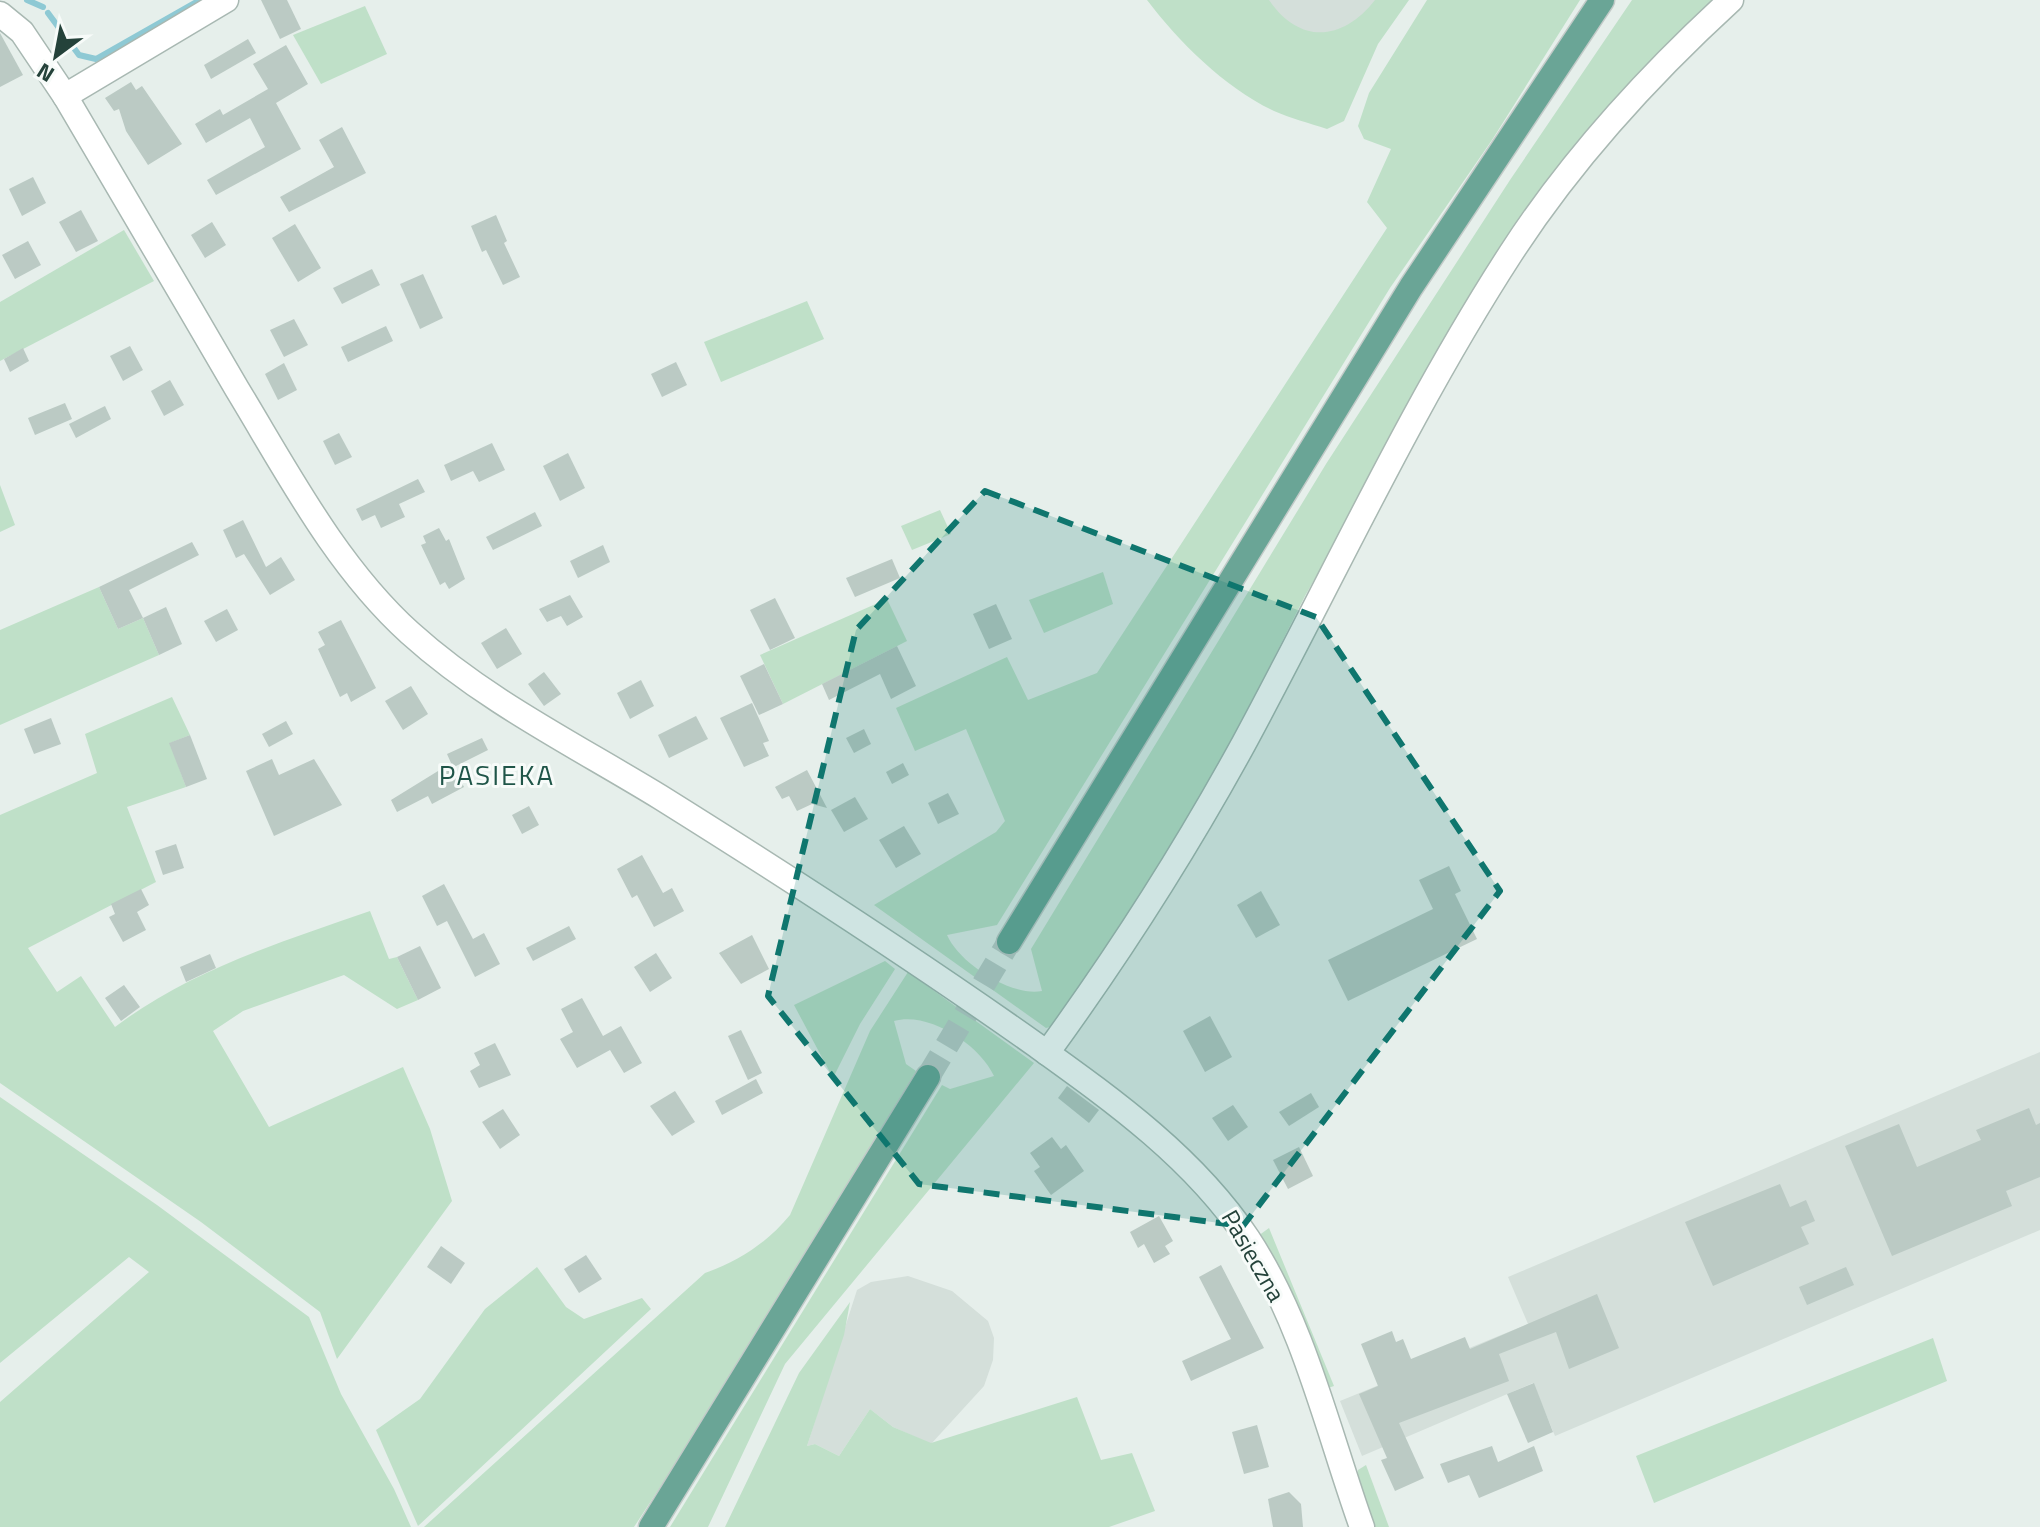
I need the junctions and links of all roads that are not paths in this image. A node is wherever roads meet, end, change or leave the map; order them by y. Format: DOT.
graph roads {
  1 [pos="226,0"];
  2 [pos="1602,0"];
  3 [pos="1731,0"];
  4 [pos="0,14"];
  5 [pos="65,96"];
  6 [pos="1009,942"];
  7 [pos="1047,1053"];
  8 [pos="928,1077"];
  9 [pos="651,1527"];
  10 [pos="1362,1527"];
  1 -- 5 [label="street"];
  2 -- 6 [label="main road"];
  3 -- 7 [label="street"];
  4 -- 5 [label="street, Pasieczna"];
  5 -- 7 [label="street, Pasieczna"];
  7 -- 10 [label="street, Pasieczna"];
  8 -- 9 [label="main road"];
}
